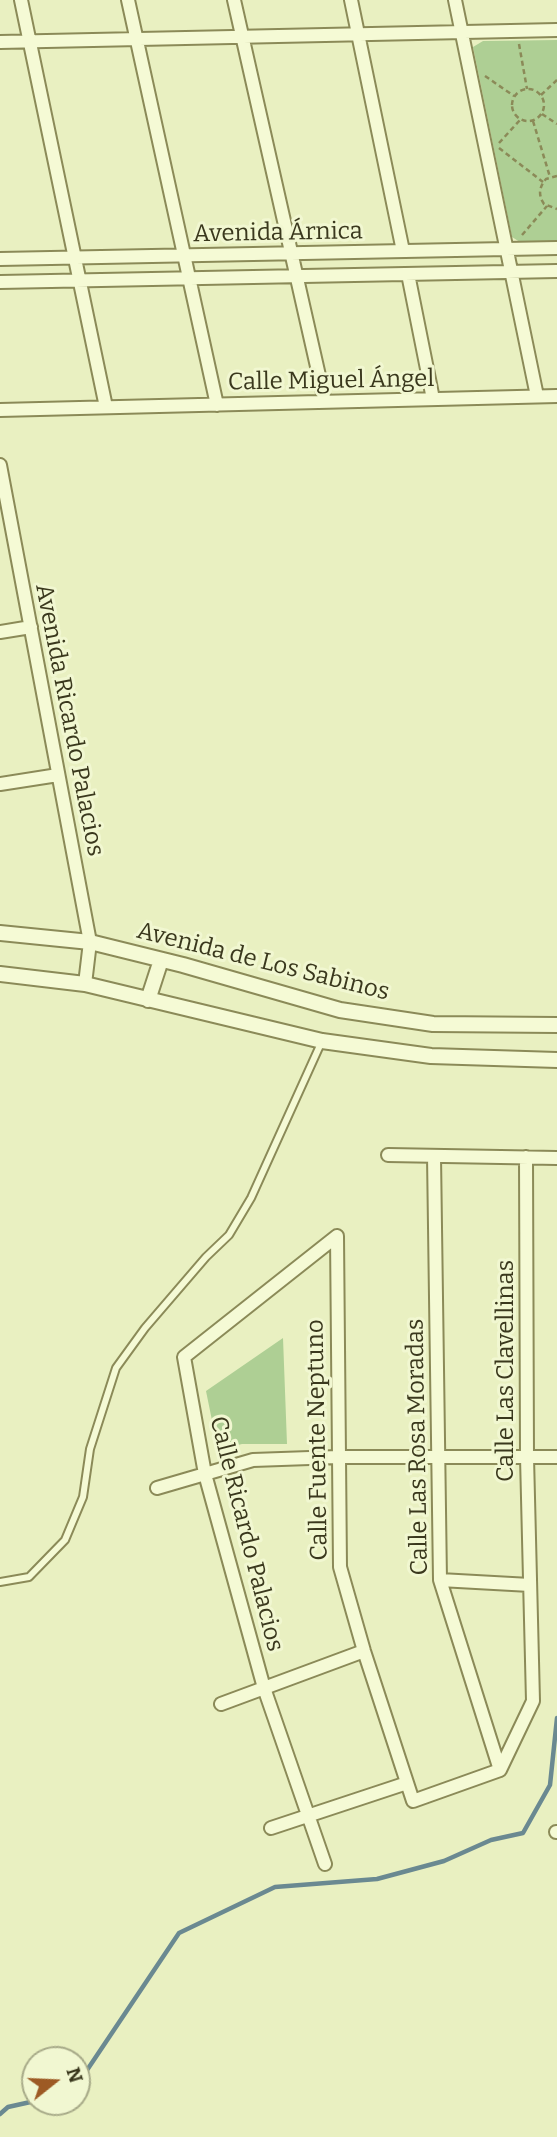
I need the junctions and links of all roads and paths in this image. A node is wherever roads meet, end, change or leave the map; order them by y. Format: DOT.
graph roads {
  1 [pos="21,0"];
  2 [pos="128,0"];
  3 [pos="234,0"];
  4 [pos="351,0"];
  5 [pos="455,0"];
  6 [pos="557,30"];
  7 [pos="462,31"];
  8 [pos="358,35"];
  9 [pos="243,37"];
  10 [pos="136,39"];
  11 [pos="30,41"];
  12 [pos="0,42"];
  13 [pos="519,43"];
  14 [pos="482,74"];
  15 [pos="557,80"];
  16 [pos="527,89"];
  17 [pos="541,95"];
  18 [pos="514,96"];
  19 [pos="542,114"];
  20 [pos="520,120"];
  21 [pos="533,121"];
  22 [pos="557,124"];
  23 [pos="557,176"];
  24 [pos="550,177"];
  25 [pos="543,182"];
  26 [pos="547,206"];
  27 [pos="557,209"];
  28 [pos="511,245"];
  29 [pos="557,248"];
  30 [pos="404,251"];
  31 [pos="292,254"];
  32 [pos="184,256"];
  33 [pos="75,258"];
  34 [pos="0,259"];
  35 [pos="512,271"];
  36 [pos="557,271"];
  37 [pos="408,274"];
  38 [pos="296,276"];
  39 [pos="189,278"];
  40 [pos="80,280"];
  41 [pos="0,282"];
  42 [pos="557,396"];
  43 [pos="537,397"];
  44 [pos="433,399"];
  45 [pos="325,402"];
  46 [pos="217,405"];
  47 [pos="106,407"];
  48 [pos="0,410"];
  49 [pos="0,465"];
  50 [pos="31,627"];
  51 [pos="0,632"];
  52 [pos="58,775"];
  53 [pos="0,784"];
  54 [pos="0,933"];
  55 [pos="90,942"];
  56 [pos="160,960"];
  57 [pos="0,974"];
  58 [pos="85,984"];
  59 [pos="148,1000"];
  60 [pos="557,1025"];
  61 [pos="322,1041"];
  62 [pos="557,1060"];
  63 [pos="388,1155"];
  64 [pos="434,1156"];
  65 [pos="526,1157"];
  66 [pos="557,1158"];
  67 [pos="337,1236"];
  68 [pos="338,1457"];
  69 [pos="440,1457"];
  70 [pos="527,1457"];
  71 [pos="557,1457"];
  72 [pos="205,1474"];
  73 [pos="157,1488"];
  74 [pos="440,1580"];
  75 [pos="0,1582"];
  76 [pos="530,1585"];
  77 [pos="364,1651"];
  78 [pos="264,1688"];
  79 [pos="221,1703"];
  80 [pos="500,1770"];
  81 [pos="407,1783"];
  82 [pos="307,1815"];
  83 [pos="271,1828"];
  84 [pos="326,1864"];
  1 -- 11 [label="street"];
  2 -- 10 [label="street"];
  3 -- 9 [label="street"];
  4 -- 8 [label="street"];
  5 -- 7 [label="street"];
  6 -- 7 [label="street"];
  7 -- 8 [label="street"];
  7 -- 28 [label="street"];
  8 -- 9 [label="street"];
  8 -- 30 [label="street"];
  9 -- 10 [label="street"];
  9 -- 31 [label="street"];
  10 -- 11 [label="street"];
  10 -- 32 [label="street"];
  11 -- 12 [label="street"];
  11 -- 33 [label="street"];
  13 -- 16 [label="path"];
  14 -- 18 [label="path"];
  15 -- 17 [label="path"];
  16 -- 17 [label="path"];
  16 -- 18 [label="path"];
  17 -- 19 [label="path"];
  18 -- 20 [label="path"];
  19 -- 21 [label="path"];
  19 -- 22 [label="path"];
  20 -- 21 [label="path"];
  20 -- 25 [label="path"];
  21 -- 24 [label="path"];
  23 -- 24 [label="path"];
  24 -- 25 [label="path"];
  25 -- 26 [label="path"];
  26 -- 27 [label="path"];
  26 -- 28 [label="path"];
  28 -- 29 [label="street, Avenida Árnica"];
  28 -- 30 [label="street, Avenida Árnica"];
  28 -- 35 [label="street"];
  30 -- 31 [label="street, Avenida Árnica"];
  31 -- 32 [label="street, Avenida Árnica"];
  31 -- 38 [label="street"];
  32 -- 33 [label="street, Avenida Árnica"];
  32 -- 39 [label="street"];
  33 -- 34 [label="street, Avenida Árnica"];
  33 -- 40 [label="street"];
  35 -- 36 [label="street, Avenida Árnica"];
  35 -- 37 [label="street, Avenida Árnica"];
  35 -- 43 [label="street"];
  37 -- 38 [label="street, Avenida Árnica"];
  37 -- 44 [label="street"];
  38 -- 39 [label="street, Avenida Árnica"];
  38 -- 45 [label="street"];
  39 -- 40 [label="street, Avenida Árnica"];
  39 -- 46 [label="street"];
  40 -- 41 [label="street, Avenida Árnica"];
  40 -- 47 [label="street"];
  42 -- 43 [label="street, Calle Miguel Ángel"];
  43 -- 44 [label="street, Calle Miguel Ángel"];
  44 -- 45 [label="street, Calle Miguel Ángel"];
  45 -- 46 [label="street, Calle Miguel Ángel"];
  46 -- 47 [label="street, Calle Miguel Ángel"];
  47 -- 48 [label="street, Calle Miguel Ángel"];
  49 -- 50 [label="street, Avenida Ricardo Palacios"];
  50 -- 51 [label="street"];
  50 -- 52 [label="street, Avenida Ricardo Palacios"];
  52 -- 53 [label="street"];
  52 -- 55 [label="street, Avenida Ricardo Palacios"];
  54 -- 55 [label="street, Avenida de Los Sabinos"];
  55 -- 56 [label="street, Avenida de Los Sabinos"];
  55 -- 58 [label="street, Avenida Ricardo Palacios"];
  56 -- 59 [label="street"];
  56 -- 60 [label="street, Avenida de Los Sabinos"];
  57 -- 58 [label="street"];
  58 -- 59 [label="street"];
  59 -- 61 [label="street"];
  61 -- 62 [label="street"];
  61 -- 75 [label="lane"];
  63 -- 64 [label="street"];
  64 -- 65 [label="street"];
  64 -- 69 [label="street, Calle Las Rosa Moradas"];
  65 -- 66 [label="street"];
  65 -- 70 [label="street, Calle Las Clavellinas"];
  67 -- 68 [label="street, Calle Fuente Neptuno"];
  67 -- 72 [label="street, Calle Ricardo Palacios"];
  68 -- 69 [label="street"];
  68 -- 72 [label="street"];
  68 -- 77 [label="street, Calle Fuente Neptuno"];
  69 -- 70 [label="street"];
  69 -- 74 [label="street, Calle Las Rosa Moradas"];
  70 -- 71 [label="street"];
  70 -- 76 [label="street, Calle Las Clavellinas"];
  72 -- 73 [label="street"];
  72 -- 78 [label="street, Calle Ricardo Palacios"];
  74 -- 76 [label="street"];
  74 -- 80 [label="street, Calle Las Rosa Moradas"];
  76 -- 80 [label="street, Calle Las Clavellinas"];
  77 -- 78 [label="street"];
  77 -- 81 [label="street, Calle Fuente Neptuno"];
  78 -- 79 [label="street"];
  78 -- 82 [label="street, Calle Ricardo Palacios"];
  80 -- 81 [label="street, Calle Fuente Neptuno"];
  81 -- 82 [label="street"];
  82 -- 83 [label="street"];
  82 -- 84 [label="street, Calle Ricardo Palacios"];
}
